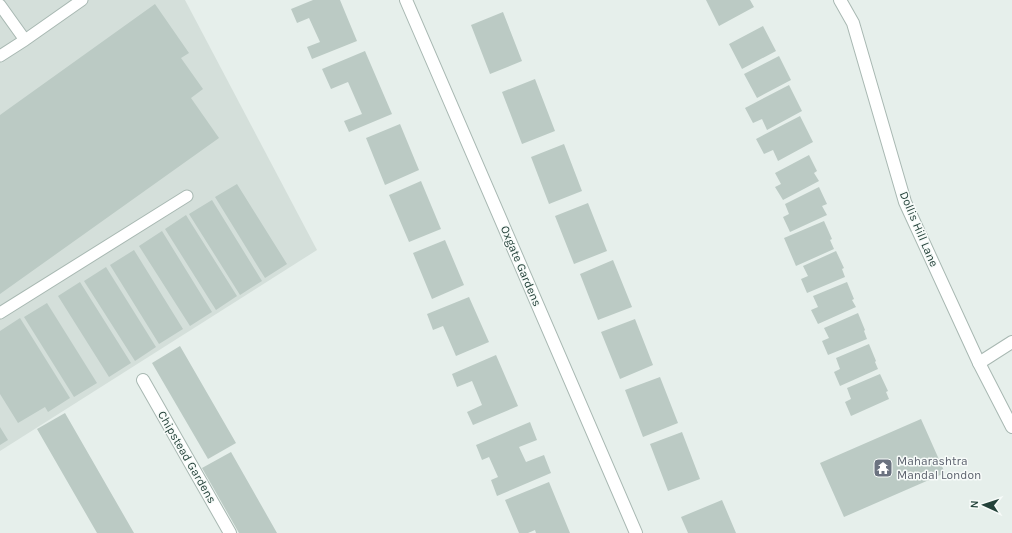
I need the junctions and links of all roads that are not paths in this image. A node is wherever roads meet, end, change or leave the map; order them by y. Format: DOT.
graph roads {
  1 [pos="82,0"];
  2 [pos="406,0"];
  3 [pos="840,0"];
  4 [pos="0,4"];
  5 [pos="25,40"];
  6 [pos="0,56"];
  7 [pos="187,196"];
  8 [pos="0,313"];
  9 [pos="1012,342"];
  10 [pos="979,362"];
  11 [pos="143,380"];
  12 [pos="1012,427"];
  13 [pos="230,533"];
  14 [pos="636,533"];
  1 -- 5 [label="lane"];
  2 -- 14 [label="street, Oxgate Gardens"];
  3 -- 10 [label="street, Dollis Hill Lane"];
  4 -- 5 [label="lane"];
  5 -- 6 [label="lane"];
  7 -- 8 [label="lane"];
  9 -- 10 [label="street"];
  10 -- 12 [label="street, Dollis Hill Lane"];
  11 -- 13 [label="street, Chipstead Gardens"];
}
